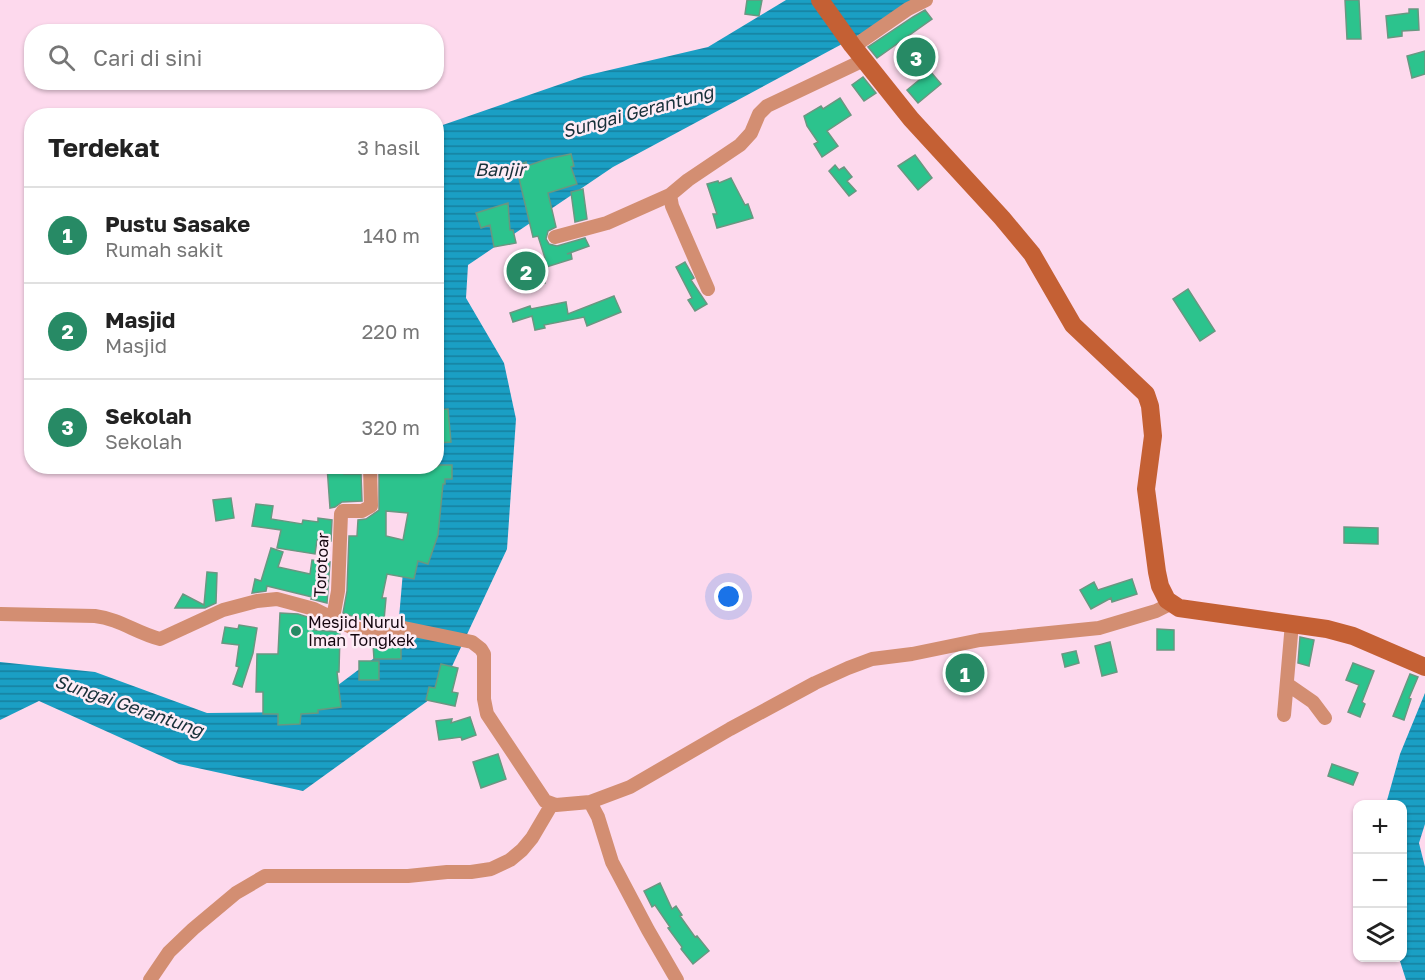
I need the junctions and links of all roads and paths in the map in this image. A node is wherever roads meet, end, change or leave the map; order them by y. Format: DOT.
graph roads {
  1 [pos="926,0"];
  2 [pos="823,5"];
  3 [pos="856,51"];
  4 [pos="670,195"];
  5 [pos="555,237"];
  6 [pos="708,289"];
  7 [pos="370,474"];
  8 [pos="1170,604"];
  9 [pos="0,614"];
  10 [pos="333,618"];
  11 [pos="1292,623"];
  12 [pos="1425,667"];
  13 [pos="1287,684"];
  14 [pos="1284,715"];
  15 [pos="1325,718"];
  16 [pos="590,802"];
  17 [pos="552,804"];
  18 [pos="150,980"];
  19 [pos="677,980"];
  1 -- 3 [label="street"];
  2 -- 3 [label="street"];
  3 -- 4 [label="street"];
  3 -- 8 [label="street"];
  4 -- 5 [label="street"];
  4 -- 6 [label="street"];
  7 -- 10 [label="street, Torotoar"];
  8 -- 11 [label="street"];
  8 -- 16 [label="street"];
  9 -- 10 [label="street"];
  10 -- 17 [label="street"];
  11 -- 12 [label="street"];
  11 -- 13 [label="street"];
  13 -- 14 [label="street"];
  13 -- 15 [label="street"];
  16 -- 17 [label="street"];
  16 -- 19 [label="street"];
  17 -- 18 [label="street"];
}
